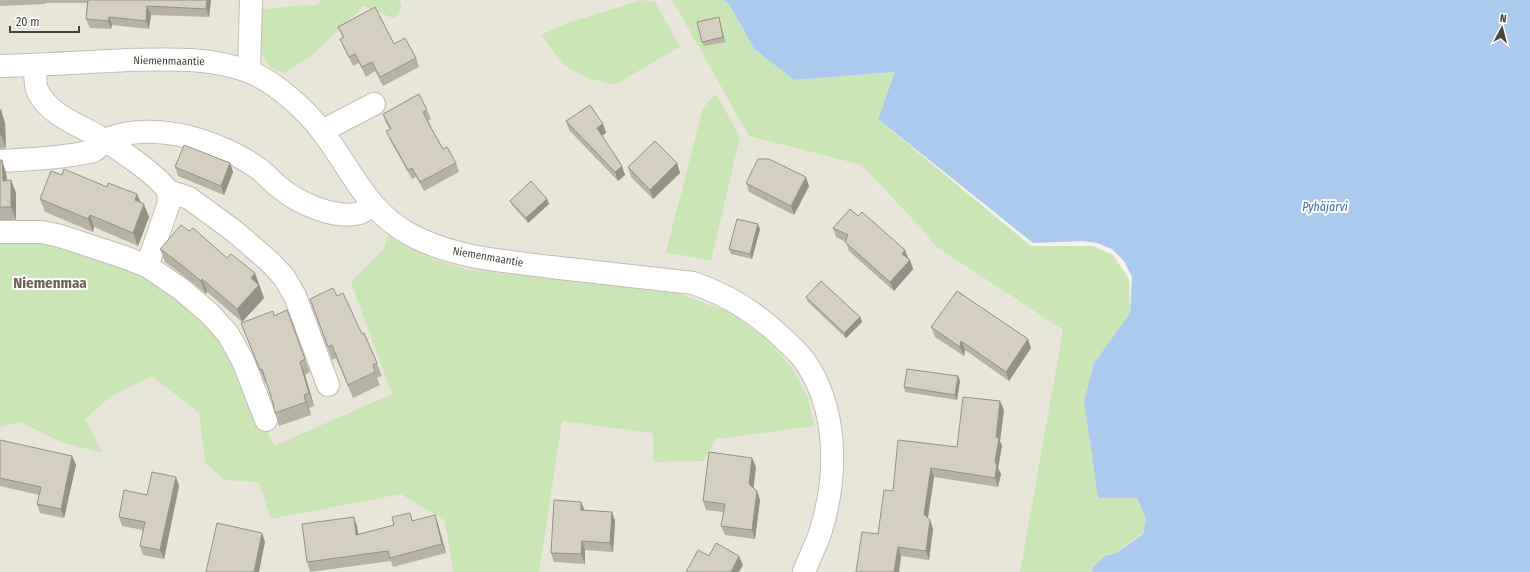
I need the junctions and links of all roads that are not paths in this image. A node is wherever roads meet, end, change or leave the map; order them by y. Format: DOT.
graph roads {
  1 [pos="251,0"];
  2 [pos="35,65"];
  3 [pos="0,66"];
  4 [pos="249,72"];
  5 [pos="374,104"];
  6 [pos="322,131"];
  7 [pos="105,140"];
  8 [pos="0,161"];
  9 [pos="168,191"];
  10 [pos="373,205"];
  11 [pos="0,232"];
  12 [pos="147,266"];
  13 [pos="328,385"];
  14 [pos="266,420"];
  15 [pos="804,572"];
  1 -- 4 [label="street"];
  2 -- 3 [label="street, Niemenmaantie"];
  2 -- 4 [label="street, Niemenmaantie"];
  2 -- 7 [label="street"];
  4 -- 6 [label="street, Niemenmaantie"];
  5 -- 6 [label="street"];
  6 -- 10 [label="street, Niemenmaantie"];
  7 -- 8 [label="street"];
  7 -- 9 [label="street"];
  7 -- 10 [label="street"];
  9 -- 12 [label="street"];
  9 -- 13 [label="street"];
  10 -- 15 [label="street, Niemenmaantie"];
  11 -- 12 [label="street"];
  12 -- 14 [label="street"];
}
